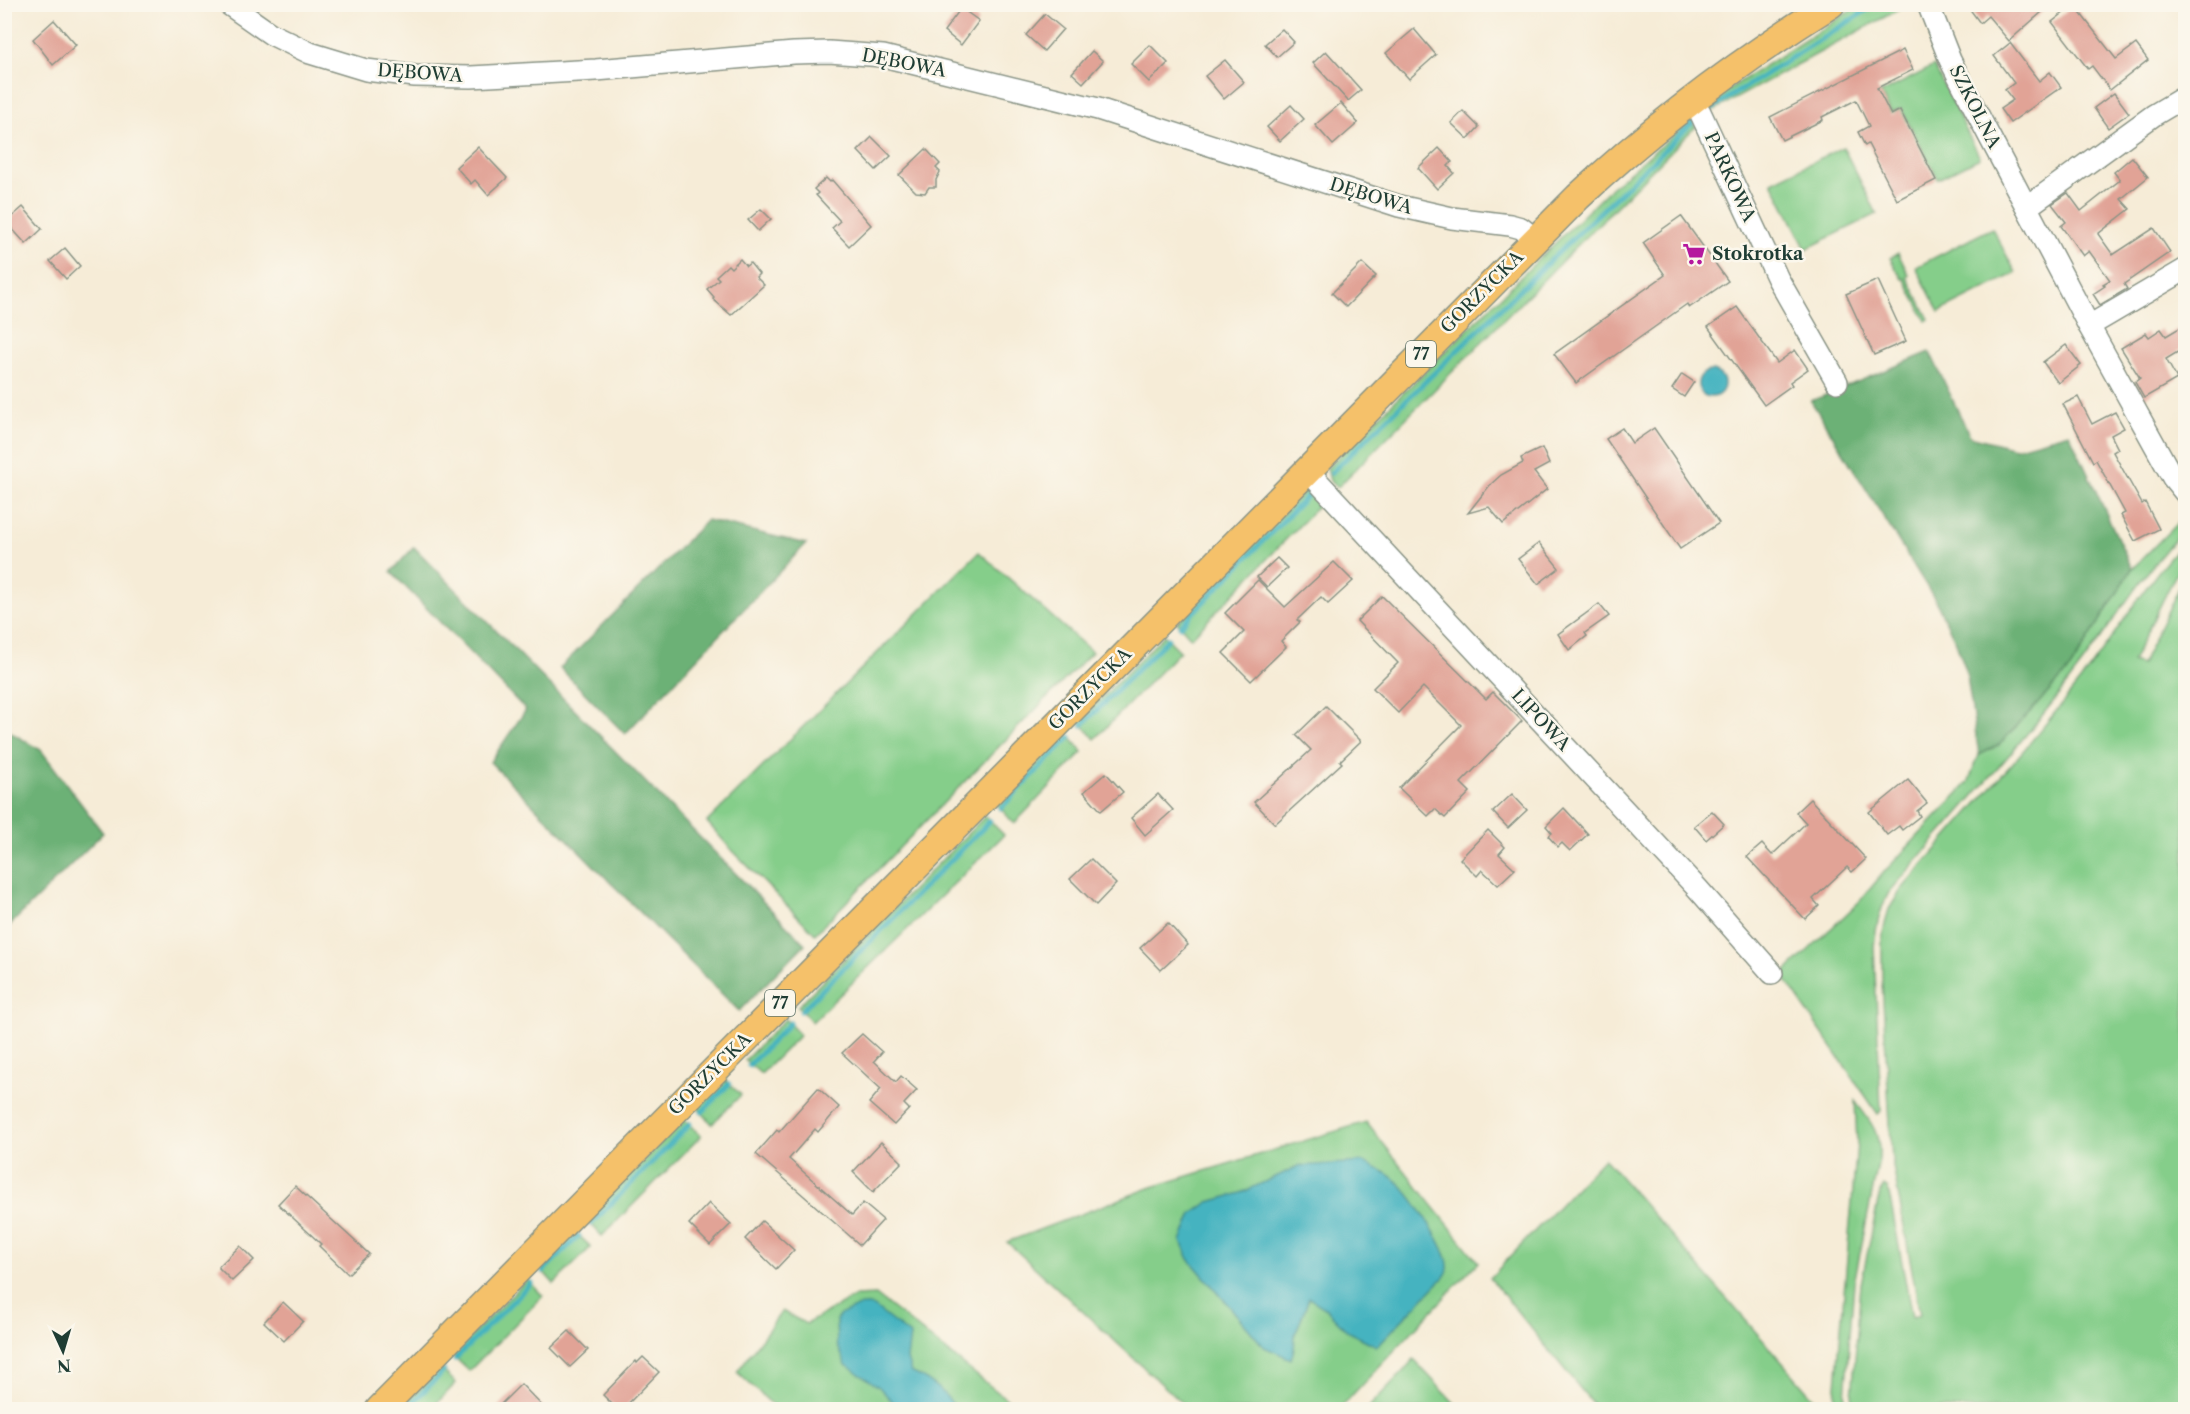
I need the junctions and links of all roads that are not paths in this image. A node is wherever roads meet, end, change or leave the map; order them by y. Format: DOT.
graph roads {
  1 [pos="228,4"];
  2 [pos="1831,4"];
  3 [pos="1928,4"];
  4 [pos="2186,96"];
  5 [pos="1692,99"];
  6 [pos="2027,207"];
  7 [pos="1535,239"];
  8 [pos="2186,269"];
  9 [pos="2089,326"];
  10 [pos="1837,382"];
  11 [pos="1307,470"];
  12 [pos="2186,494"];
  13 [pos="1772,973"];
  14 [pos="378,1410"];
  1 -- 7 [label="street, DĘBOWA"];
  2 -- 5 [label="main road, GORZYCKA / 77"];
  3 -- 6 [label="street, SZKOLNA"];
  4 -- 6 [label="street"];
  5 -- 7 [label="main road, GORZYCKA / 77"];
  5 -- 10 [label="street, PARKOWA"];
  6 -- 9 [label="street, SZKOLNA"];
  7 -- 11 [label="main road, GORZYCKA / 77"];
  8 -- 9 [label="street"];
  9 -- 12 [label="street, SZKOLNA"];
  11 -- 13 [label="street, LIPOWA"];
  11 -- 14 [label="main road, GORZYCKA / 77"];
}
